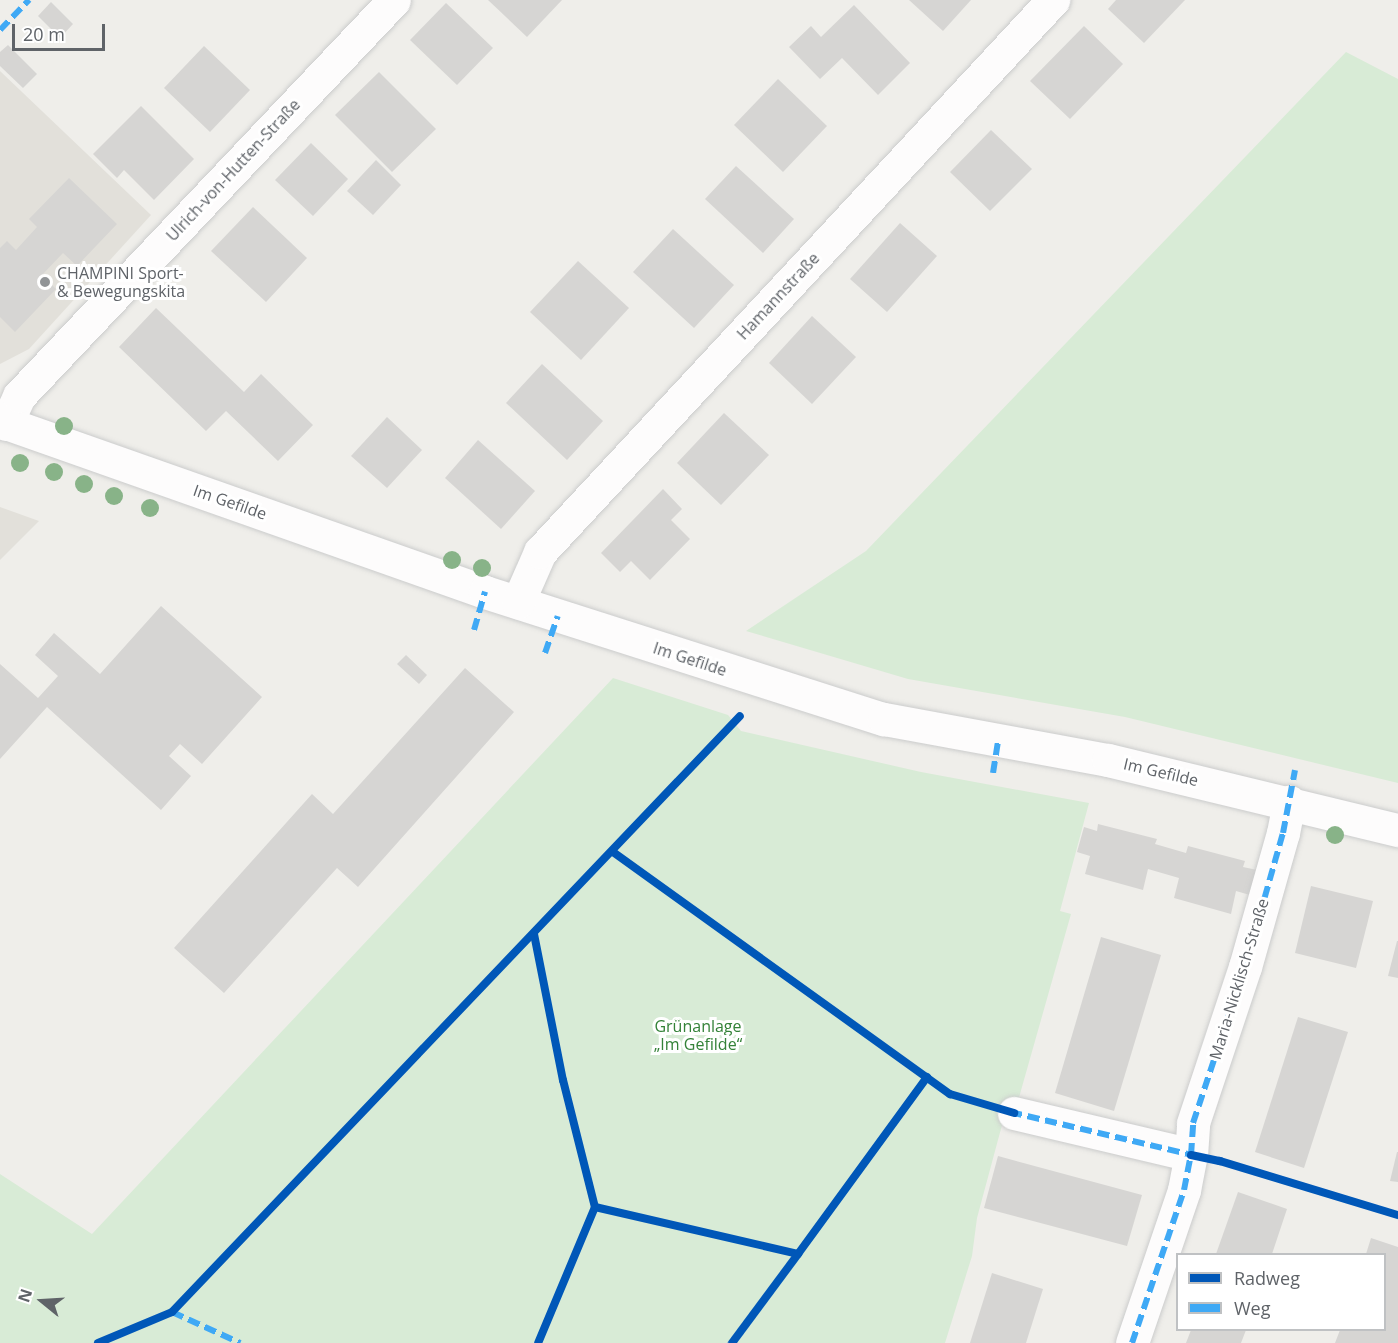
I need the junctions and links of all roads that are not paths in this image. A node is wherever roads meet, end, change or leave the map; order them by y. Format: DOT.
graph roads {
  1 [pos="394,0"];
  2 [pos="1053,0"];
  3 [pos="3,422"];
  4 [pos="518,602"];
  5 [pos="1288,802"];
  6 [pos="1398,830"];
  7 [pos="1014,1113"];
  8 [pos="1191,1155"];
  9 [pos="1131,1343"];
  1 -- 3 [label="street, Ulrich-von-Hutten-Straße"];
  2 -- 4 [label="street, Hamannstraße"];
  3 -- 4 [label="street, Im Gefilde"];
  4 -- 5 [label="street, Im Gefilde"];
  5 -- 6 [label="street, Im Gefilde"];
  5 -- 8 [label="street, Maria-Nicklisch-Straße"];
  7 -- 8 [label="street"];
  8 -- 9 [label="street, Maria-Nicklisch-Straße"];
}
